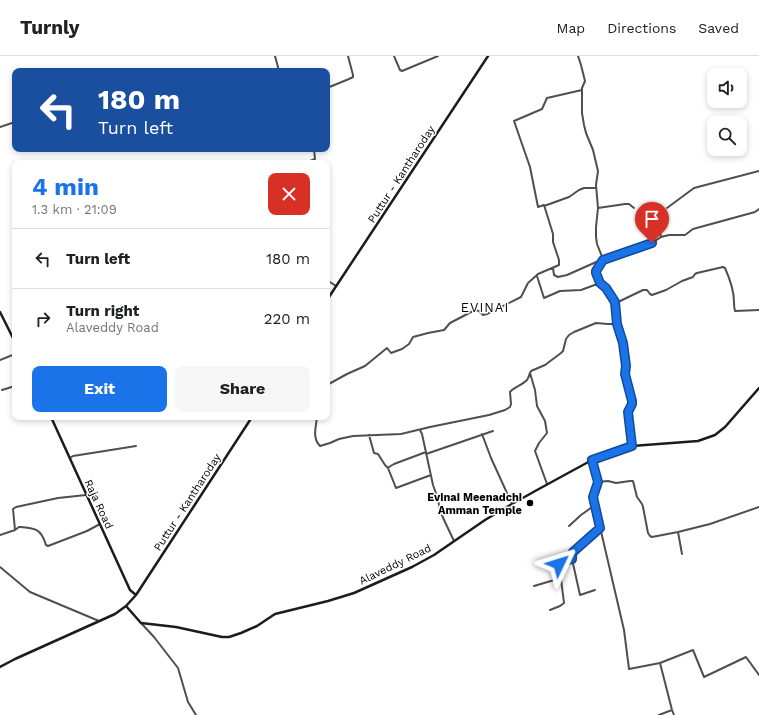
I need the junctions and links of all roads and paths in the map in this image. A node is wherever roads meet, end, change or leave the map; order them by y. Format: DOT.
graph roads {
  1 [pos="275,56"];
  2 [pos="348,56"];
  3 [pos="394,56"];
  4 [pos="438,56"];
  5 [pos="488,56"];
  6 [pos="578,56"];
  7 [pos="277,68"];
  8 [pos="330,87"];
  9 [pos="582,90"];
  10 [pos="12,123"];
  11 [pos="0,127"];
  12 [pos="759,171"];
  13 [pos="596,188"];
  14 [pos="544,206"];
  15 [pos="598,208"];
  16 [pos="634,208"];
  17 [pos="667,208"];
  18 [pos="759,209"];
  19 [pos="652,220"];
  20 [pos="661,237"];
  21 [pos="603,260"];
  22 [pos="553,268"];
  23 [pos="537,276"];
  24 [pos="330,282"];
  25 [pos="600,283"];
  26 [pos="336,286"];
  27 [pos="330,295"];
  28 [pos="616,303"];
  29 [pos="759,310"];
  30 [pos="0,312"];
  31 [pos="2,319"];
  32 [pos="617,324"];
  33 [pos="12,334"];
  34 [pos="12,355"];
  35 [pos="0,360"];
  36 [pos="530,372"];
  37 [pos="330,383"];
  38 [pos="12,387"];
  39 [pos="759,388"];
  40 [pos="2,390"];
  41 [pos="52,420"];
  42 [pos="250,420"];
  43 [pos="317,420"];
  44 [pos="420,430"];
  45 [pos="492,431"];
  46 [pos="482,434"];
  47 [pos="369,435"];
  48 [pos="136,446"];
  49 [pos="632,446"];
  50 [pos="426,453"];
  51 [pos="70,458"];
  52 [pos="592,460"];
  53 [pos="389,467"];
  54 [pos="431,475"];
  55 [pos="598,482"];
  56 [pos="547,484"];
  57 [pos="86,495"];
  58 [pos="512,504"];
  59 [pos="595,505"];
  60 [pos="759,507"];
  61 [pos="100,524"];
  62 [pos="568,526"];
  63 [pos="600,528"];
  64 [pos="15,530"];
  65 [pos="678,532"];
  66 [pos="0,535"];
  67 [pos="454,542"];
  68 [pos="682,554"];
  69 [pos="572,559"];
  70 [pos="0,567"];
  71 [pos="561,578"];
  72 [pos="534,586"];
  73 [pos="595,590"];
  74 [pos="136,595"];
  75 [pos="126,606"];
  76 [pos="550,610"];
  77 [pos="100,621"];
  78 [pos="141,623"];
  79 [pos="660,663"];
  80 [pos="0,667"];
  81 [pos="759,675"];
  82 [pos="672,710"];
  83 [pos="196,715"];
  84 [pos="659,715"];
  85 [pos="674,715"];
  1 -- 7 [label="street"];
  2 -- 8 [label="street"];
  3 -- 4 [label="street"];
  5 -- 26 [label="street, Puttur - Kantharoday"];
  6 -- 9 [label="street"];
  9 -- 13 [label="street"];
  9 -- 14 [label="street"];
  10 -- 11 [label="street"];
  12 -- 17 [label="street"];
  13 -- 14 [label="street"];
  13 -- 15 [label="street"];
  14 -- 22 [label="street"];
  15 -- 16 [label="street"];
  15 -- 21 [label="street"];
  18 -- 20 [label="street"];
  19 -- 20 [label="street"];
  20 -- 21 [label="street"];
  21 -- 22 [label="street"];
  21 -- 25 [label="street"];
  22 -- 23 [label="street"];
  23 -- 25 [label="street"];
  23 -- 37 [label="street"];
  24 -- 26 [label="street"];
  25 -- 28 [label="street"];
  26 -- 27 [label="street, Puttur - Kantharoday"];
  28 -- 29 [label="street"];
  28 -- 32 [label="street"];
  30 -- 31 [label="street"];
  31 -- 33 [label="street"];
  32 -- 36 [label="street"];
  32 -- 49 [label="street"];
  34 -- 35 [label="street"];
  36 -- 44 [label="street"];
  36 -- 56 [label="street"];
  38 -- 40 [label="street"];
  39 -- 49 [label="street, Alaveddy Road"];
  41 -- 51 [label="street, Raja Road"];
  42 -- 74 [label="street, Puttur - Kantharoday"];
  43 -- 47 [label="street"];
  44 -- 47 [label="street"];
  44 -- 50 [label="street"];
  45 -- 46 [label="street"];
  46 -- 50 [label="street"];
  46 -- 58 [label="street"];
  47 -- 54 [label="street"];
  48 -- 51 [label="street"];
  49 -- 52 [label="street, Alaveddy Road"];
  50 -- 53 [label="street"];
  50 -- 54 [label="street"];
  51 -- 57 [label="street, Raja Road"];
  52 -- 55 [label="street"];
  52 -- 56 [label="street, Alaveddy Road"];
  54 -- 67 [label="street"];
  55 -- 59 [label="street"];
  55 -- 65 [label="street"];
  56 -- 58 [label="street, Alaveddy Road"];
  57 -- 61 [label="street, Raja Road"];
  57 -- 64 [label="street"];
  58 -- 67 [label="street, Alaveddy Road"];
  59 -- 62 [label="street"];
  59 -- 63 [label="street"];
  60 -- 65 [label="street"];
  61 -- 64 [label="street"];
  61 -- 74 [label="street, Raja Road"];
  63 -- 69 [label="street"];
  63 -- 79 [label="street"];
  64 -- 66 [label="street"];
  65 -- 68 [label="street"];
  67 -- 78 [label="street, Alaveddy Road"];
  69 -- 71 [label="street"];
  69 -- 73 [label="street"];
  70 -- 77 [label="street"];
  71 -- 72 [label="street"];
  71 -- 76 [label="street"];
  74 -- 75 [label="street, Puttur - Kantharoday"];
  75 -- 77 [label="street, Puttur - Kantharoday"];
  75 -- 78 [label="street"];
  77 -- 80 [label="street, Puttur - Kantharoday"];
  78 -- 83 [label="street"];
  79 -- 81 [label="street"];
  79 -- 82 [label="street"];
  82 -- 84 [label="street"];
  82 -- 85 [label="street"];
}
